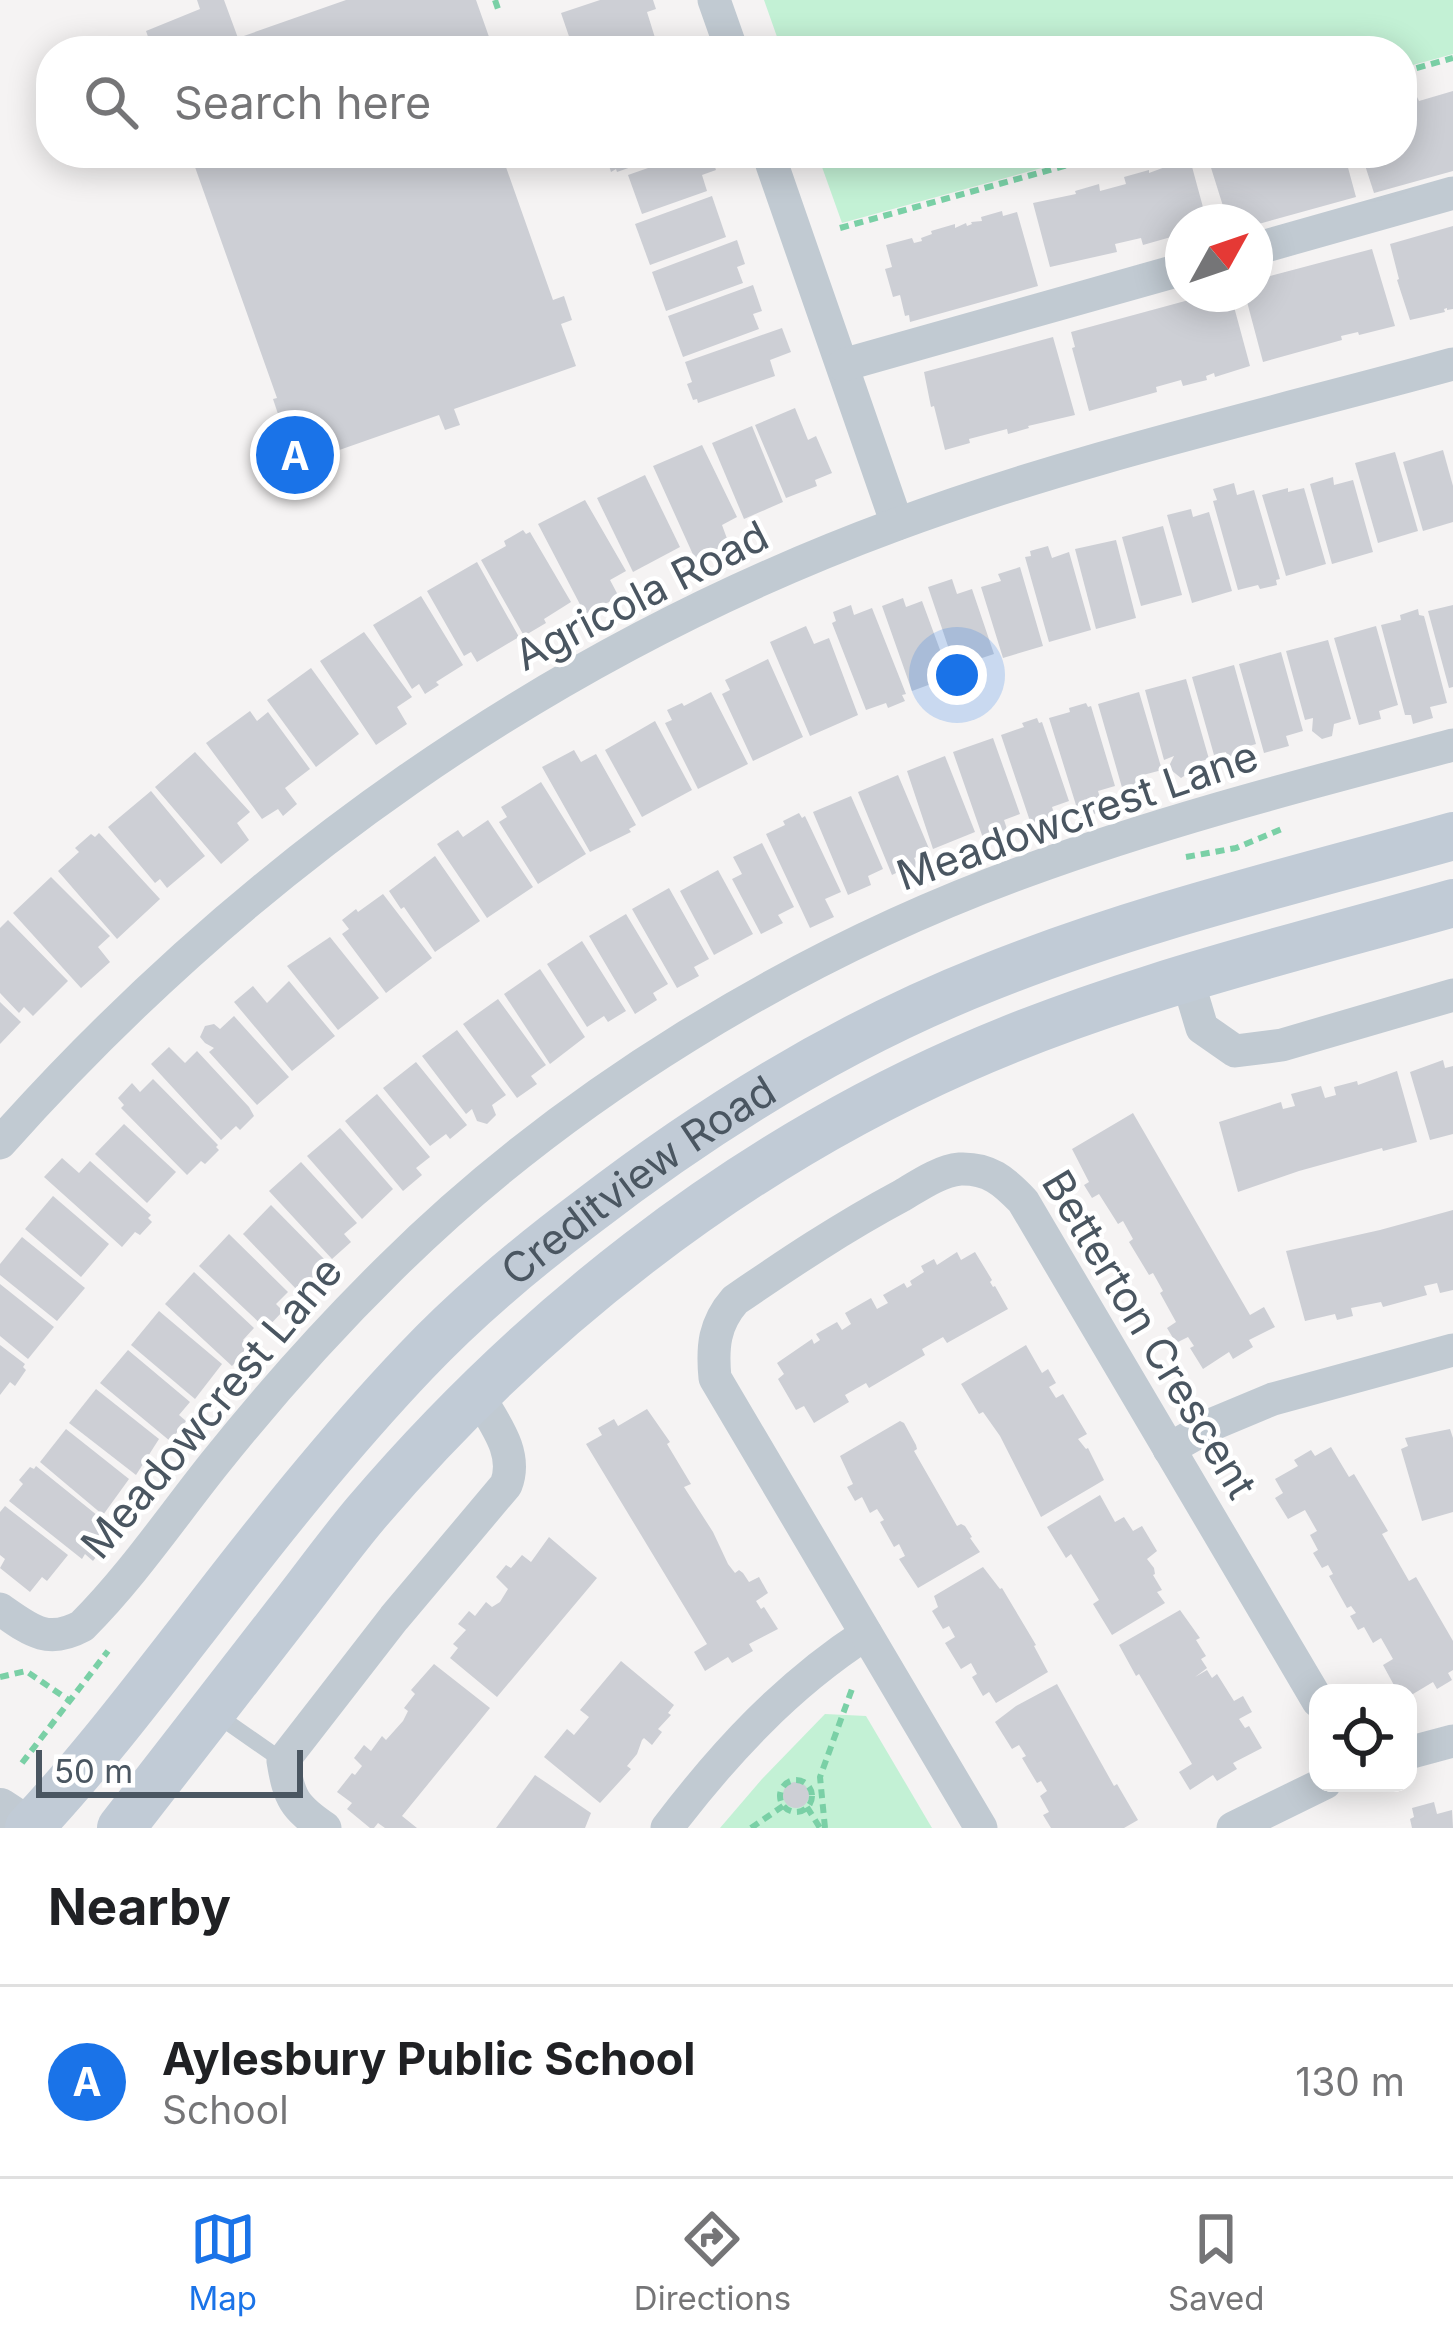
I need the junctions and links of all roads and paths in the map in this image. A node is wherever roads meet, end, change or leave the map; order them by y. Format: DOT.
graph roads {
  1 [pos="495,0"];
  2 [pos="714,0"];
  3 [pos="499,12"];
  4 [pos="727,36"];
  5 [pos="1453,58"];
  6 [pos="1417,68"];
  7 [pos="773,168"];
  8 [pos="1057,168"];
  9 [pos="1453,194"];
  10 [pos="840,228"];
  11 [pos="1273,244"];
  12 [pos="1165,274"];
  13 [pos="843,365"];
  14 [pos="1452,368"];
  15 [pos="897,524"];
  16 [pos="1453,746"];
  17 [pos="1453,836"];
  18 [pos="1453,903"];
  19 [pos="1187,978"];
  20 [pos="1453,995"];
  21 [pos="0,1143"];
  22 [pos="1453,1350"];
  23 [pos="477,1393"];
  24 [pos="1169,1449"];
  25 [pos="0,1610"];
  26 [pos="866,1634"];
  27 [pos="73,1674"];
  28 [pos="0,1677"];
  29 [pos="83,1684"];
  30 [pos="853,1685"];
  31 [pos="1309,1686"];
  32 [pos="70,1701"];
  33 [pos="212,1711"];
  34 [pos="1453,1741"];
  35 [pos="33,1748"];
  36 [pos="1417,1751"];
  37 [pos="283,1761"];
  38 [pos="22,1762"];
  39 [pos="820,1777"];
  40 [pos="807,1784"];
  41 [pos="1309,1791"];
  42 [pos="784,1805"];
  43 [pos="807,1808"];
  44 [pos="0,1809"];
  45 [pos="29,1828"];
  46 [pos="121,1828"];
  47 [pos="325,1828"];
  48 [pos="667,1828"];
  49 [pos="751,1828"];
  50 [pos="823,1828"];
  51 [pos="981,1828"];
  52 [pos="1233,1828"];
  1 -- 3 [label="path"];
  2 -- 4 [label="street"];
  5 -- 6 [label="path"];
  7 -- 13 [label="street"];
  8 -- 10 [label="path"];
  9 -- 11 [label="street"];
  12 -- 13 [label="street"];
  13 -- 15 [label="street"];
  14 -- 15 [label="street, Agricola Road"];
  15 -- 21 [label="street, Agricola Road"];
  16 -- 25 [label="street, Meadowcrest Lane"];
  17 -- 45 [label="main road, Creditview Road"];
  18 -- 19 [label="main road, Creditview Road"];
  19 -- 20 [label="street"];
  19 -- 23 [label="main road, Creditview Road"];
  22 -- 24 [label="street"];
  23 -- 33 [label="main road, Creditview Road"];
  23 -- 37 [label="street"];
  24 -- 26 [label="street, Betterton Crescent"];
  24 -- 31 [label="street, Betterton Crescent"];
  26 -- 48 [label="street"];
  26 -- 51 [label="street, Betterton Crescent"];
  27 -- 29 [label="path"];
  28 -- 32 [label="path"];
  30 -- 39 [label="path"];
  33 -- 37 [label="lane"];
  33 -- 46 [label="main road, Creditview Road"];
  34 -- 36 [label="street"];
  35 -- 38 [label="path"];
  37 -- 47 [label="street"];
  39 -- 40 [label="path"];
  39 -- 50 [label="path"];
  40 -- 42 [label="path"];
  40 -- 43 [label="path"];
  41 -- 52 [label="street"];
  42 -- 43 [label="path"];
  42 -- 49 [label="path"];
  43 -- 50 [label="path"];
  44 -- 45 [label="street"];
}
